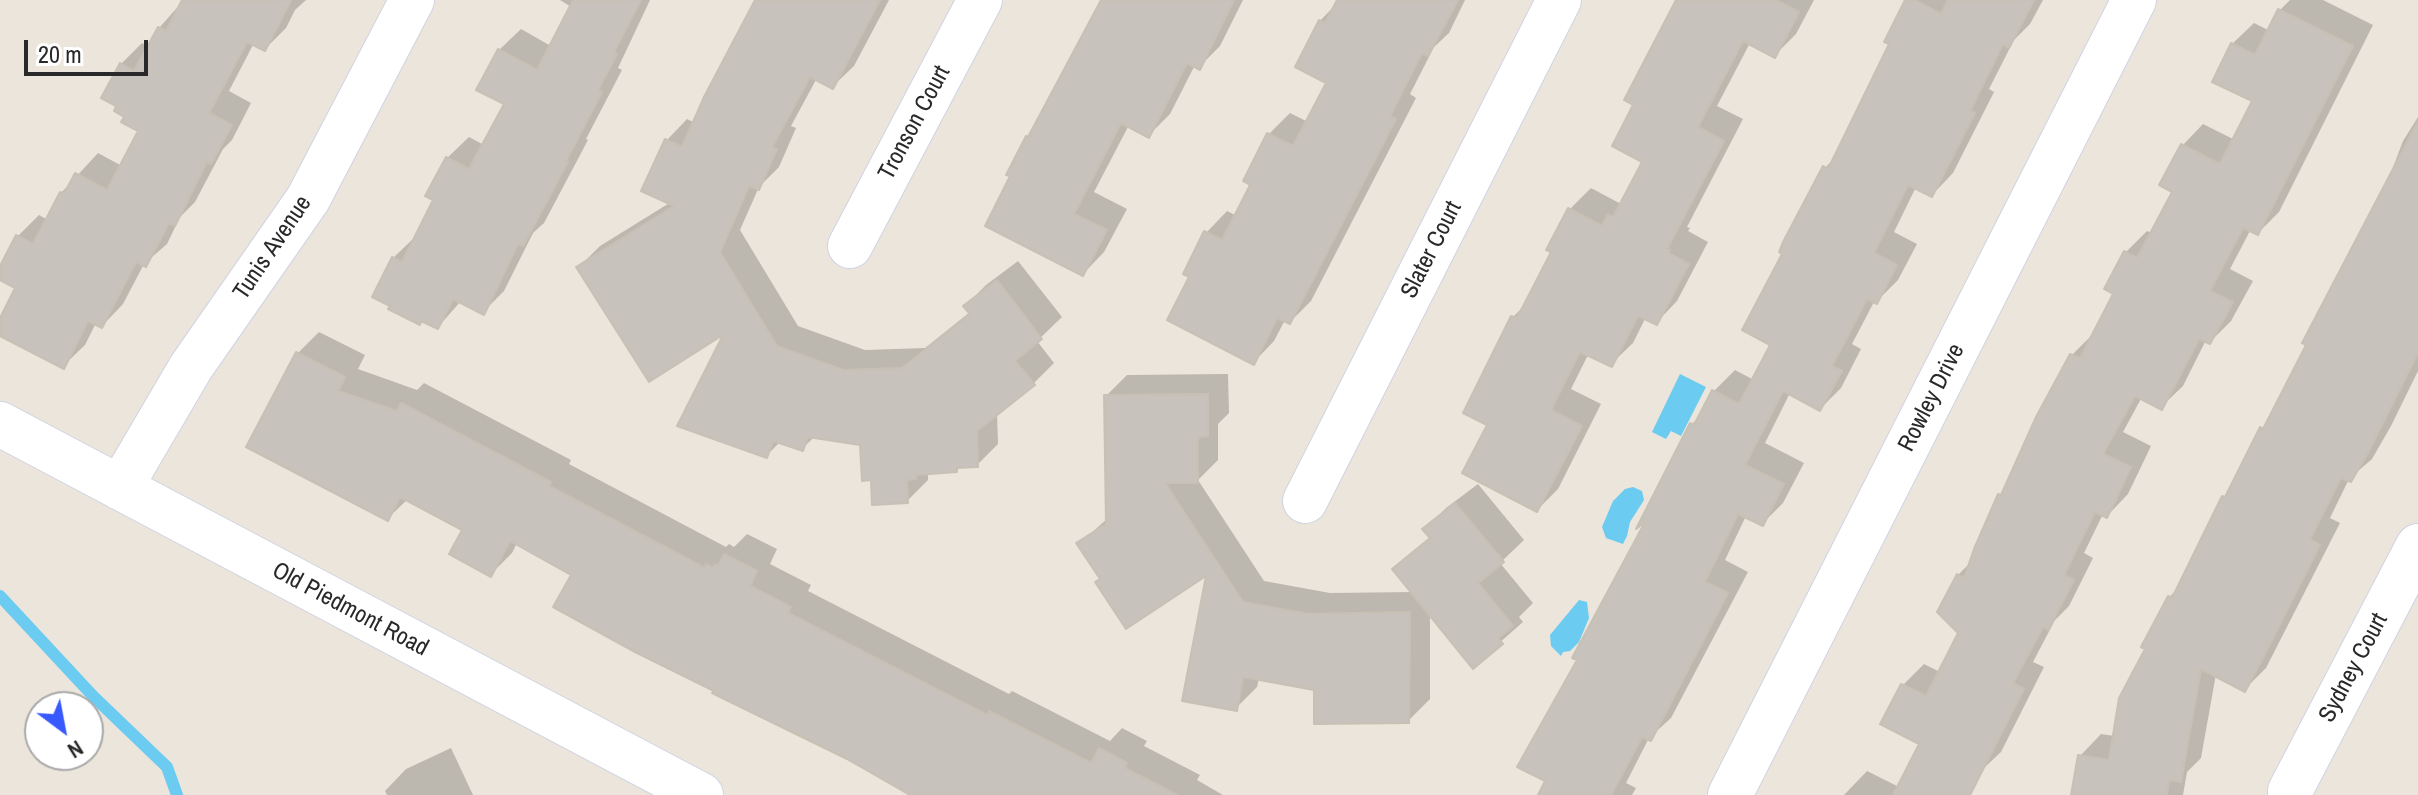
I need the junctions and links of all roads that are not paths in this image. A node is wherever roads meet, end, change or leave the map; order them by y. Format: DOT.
graph roads {
  1 [pos="412,0"];
  2 [pos="980,0"];
  3 [pos="1559,0"];
  4 [pos="2134,0"];
  5 [pos="850,246"];
  6 [pos="0,424"];
  7 [pos="120,488"];
  8 [pos="1305,501"];
  9 [pos="2418,546"];
  10 [pos="2290,791"];
  11 [pos="701,795"];
  12 [pos="1730,795"];
  1 -- 7 [label="street, Tunis Avenue"];
  2 -- 5 [label="street, Tronson Court"];
  3 -- 8 [label="street, Slater Court"];
  4 -- 12 [label="street, Rowley Drive"];
  6 -- 7 [label="street, Old Piedmont Road"];
  7 -- 11 [label="street, Old Piedmont Road"];
  9 -- 10 [label="street, Sydney Court"];
}
